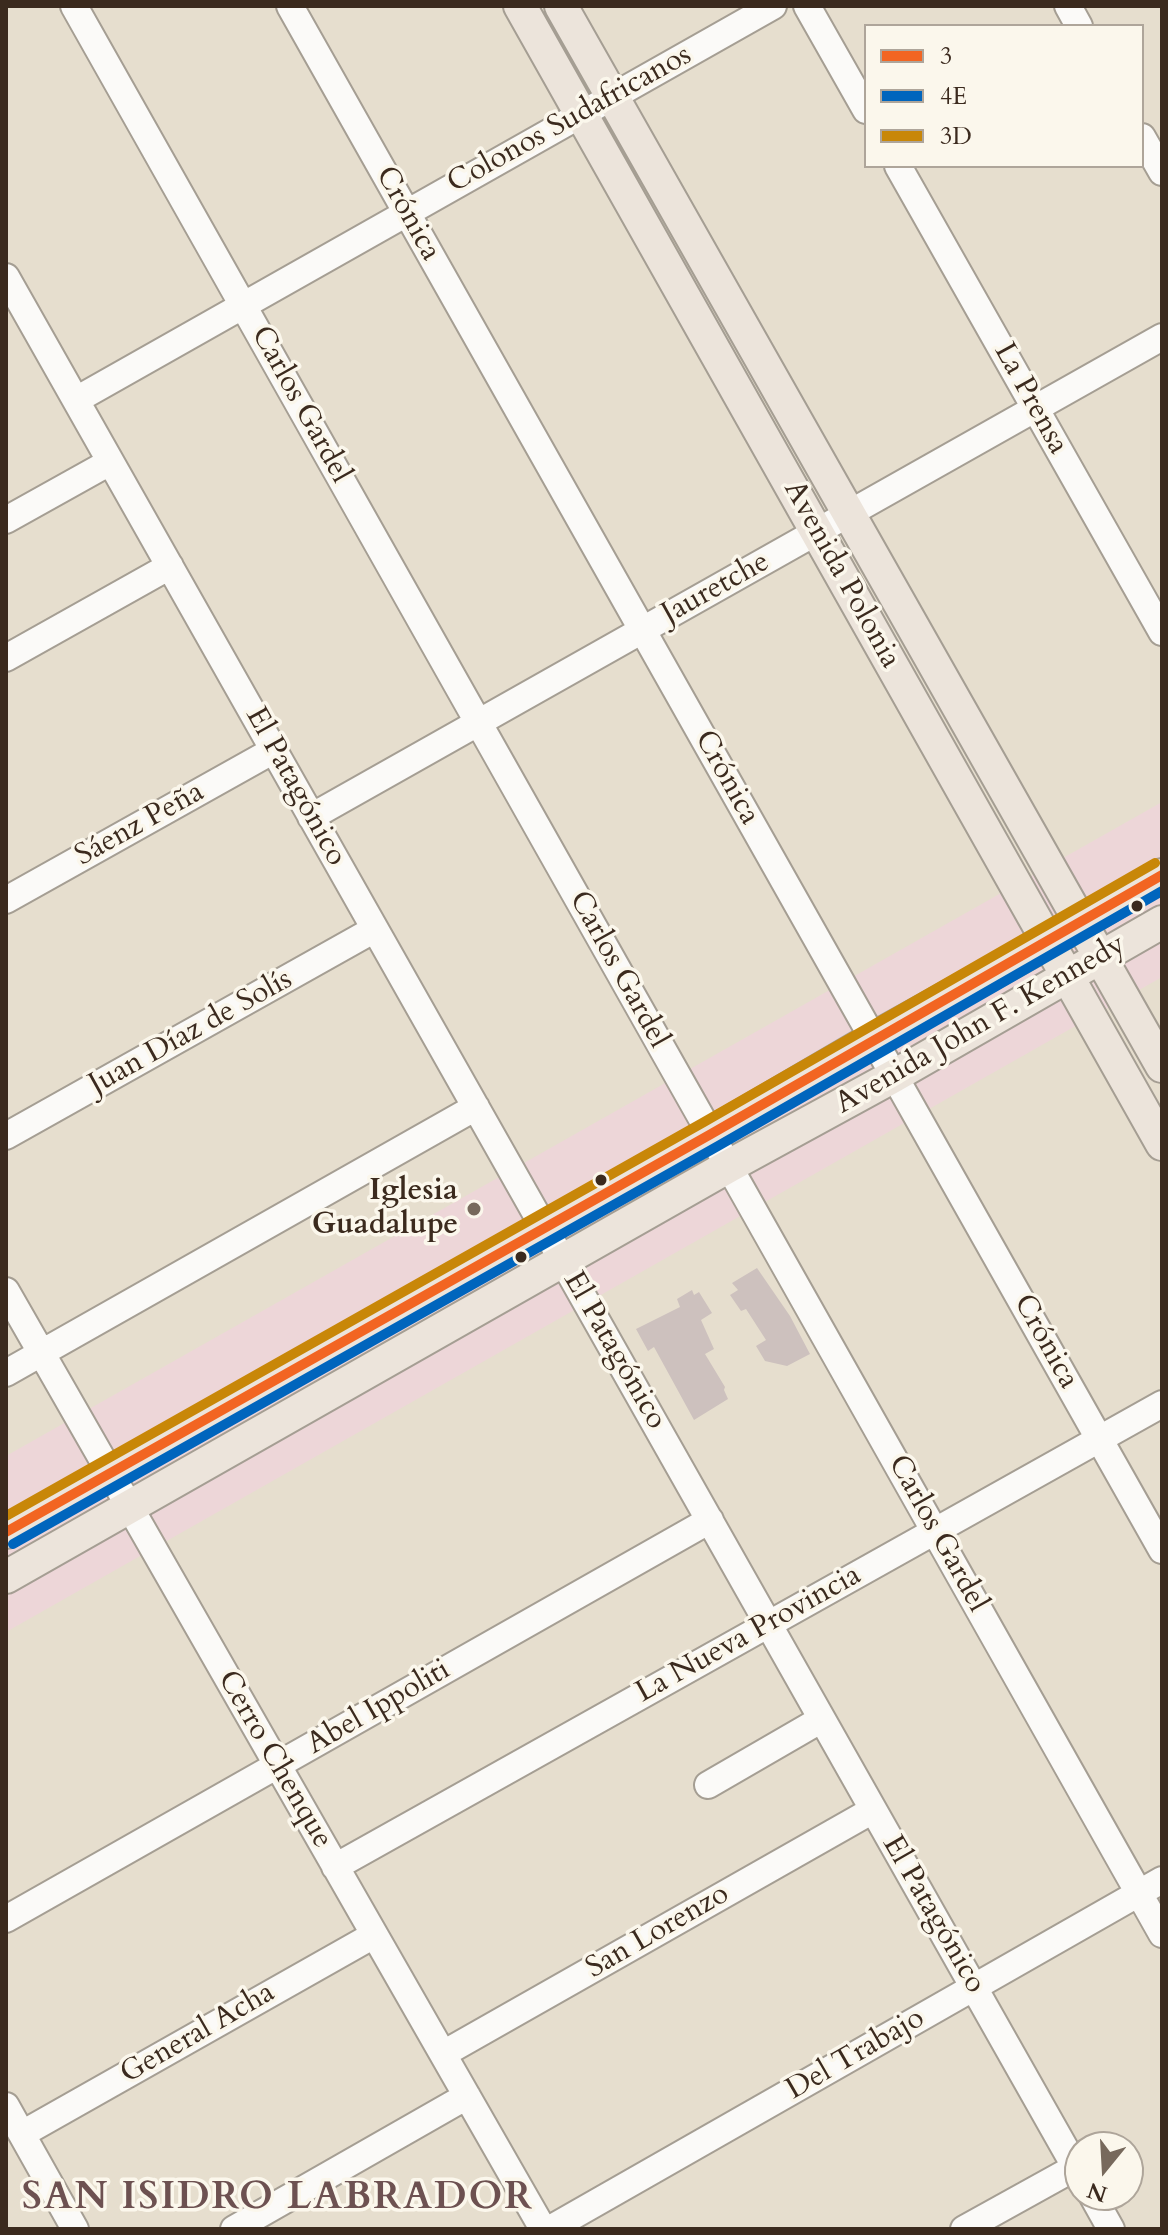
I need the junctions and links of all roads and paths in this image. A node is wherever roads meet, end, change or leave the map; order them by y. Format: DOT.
graph roads {
  1 [pos="74,6"];
  2 [pos="290,6"];
  3 [pos="520,6"];
  4 [pos="561,6"];
  5 [pos="773,6"];
  6 [pos="807,6"];
  7 [pos="1068,6"];
  8 [pos="1078,24"];
  9 [pos="612,97"];
  10 [pos="864,106"];
  11 [pos="581,114"];
  12 [pos="1144,140"];
  13 [pos="899,168"];
  14 [pos="1162,172"];
  15 [pos="407,213"];
  16 [pos="6,277"];
  17 [pos="243,306"];
  18 [pos="1162,337"];
  19 [pos="76,400"];
  20 [pos="1035,409"];
  21 [pos="110,462"];
  22 [pos="849,514"];
  23 [pos="6,520"];
  24 [pos="817,532"];
  25 [pos="170,566"];
  26 [pos="643,630"];
  27 [pos="1162,632"];
  28 [pos="6,658"];
  29 [pos="479,723"];
  30 [pos="274,750"];
  31 [pos="311,817"];
  32 [pos="1162,875"];
  33 [pos="6,900"];
  34 [pos="1162,922"];
  35 [pos="1081,923"];
  36 [pos="375,929"];
  37 [pos="1048,942"];
  38 [pos="1101,957"];
  39 [pos="1067,976"];
  40 [pos="873,1039"];
  41 [pos="1162,1066"];
  42 [pos="894,1076"];
  43 [pos="476,1107"];
  44 [pos="711,1134"];
  45 [pos="6,1136"];
  46 [pos="1162,1144"];
  47 [pos="729,1166"];
  48 [pos="544,1228"];
  49 [pos="563,1260"];
  50 [pos="6,1291"];
  51 [pos="41,1353"];
  52 [pos="6,1373"];
  53 [pos="1162,1404"];
  54 [pos="1099,1439"];
  55 [pos="110,1474"];
  56 [pos="129,1506"];
  57 [pos="710,1520"];
  58 [pos="935,1531"];
  59 [pos="6,1532"];
  60 [pos="1162,1550"];
  61 [pos="6,1577"];
  62 [pos="768,1624"];
  63 [pos="822,1719"];
  64 [pos="277,1765"];
  65 [pos="708,1785"];
  66 [pos="873,1810"];
  67 [pos="335,1867"];
  68 [pos="1151,1887"];
  69 [pos="6,1919"];
  70 [pos="1162,1934"];
  71 [pos="374,1935"];
  72 [pos="974,1987"];
  73 [pos="443,2054"];
  74 [pos="467,2096"];
  75 [pos="6,2106"];
  76 [pos="22,2134"];
  77 [pos="1064,2146"];
  78 [pos="1064,2178"];
  79 [pos="1101,2211"];
  80 [pos="75,2229"];
  81 [pos="234,2229"];
  82 [pos="543,2229"];
  83 [pos="550,2229"];
  84 [pos="964,2229"];
  85 [pos="1111,2229"];
  1 -- 17 [label="street, Carlos Gardel"];
  2 -- 15 [label="street, Crónica"];
  3 -- 11 [label="main road, Avenida Polonia"];
  4 -- 9 [label="main road, Avenida Polonia"];
  5 -- 9 [label="street, Colonos Sudafricanos"];
  6 -- 10 [label="street"];
  7 -- 8 [label="street"];
  9 -- 11 [label="street, Colonos Sudafricanos"];
  9 -- 22 [label="main road, Avenida Polonia"];
  11 -- 15 [label="street, Colonos Sudafricanos"];
  11 -- 24 [label="main road, Avenida Polonia"];
  12 -- 14 [label="street"];
  13 -- 20 [label="street, La Prensa"];
  15 -- 17 [label="street, Colonos Sudafricanos"];
  15 -- 26 [label="street, Crónica"];
  16 -- 19 [label="street, El Patagónico"];
  17 -- 19 [label="street, Colonos Sudafricanos"];
  17 -- 29 [label="street, Carlos Gardel"];
  18 -- 20 [label="street, Jauretche"];
  19 -- 21 [label="street, El Patagónico"];
  20 -- 22 [label="street, Jauretche"];
  20 -- 27 [label="street, La Prensa"];
  21 -- 23 [label="street"];
  21 -- 25 [label="street, El Patagónico"];
  22 -- 24 [label="street, Jauretche"];
  22 -- 35 [label="main road, Avenida Polonia"];
  24 -- 26 [label="street, Jauretche"];
  24 -- 37 [label="main road, Avenida Polonia"];
  25 -- 28 [label="street"];
  25 -- 30 [label="street, El Patagónico"];
  26 -- 29 [label="street, Jauretche"];
  26 -- 40 [label="street, Crónica"];
  29 -- 31 [label="street, Jauretche"];
  29 -- 44 [label="street, Carlos Gardel"];
  30 -- 31 [label="street, El Patagónico"];
  30 -- 33 [label="street, Sáenz Peña"];
  31 -- 36 [label="street, El Patagónico"];
  32 -- 35 [label="main road, Avenida John F. Kennedy"];
  34 -- 38 [label="main road, Avenida John F. Kennedy"];
  35 -- 37 [label="main road, Avenida John F. Kennedy"];
  35 -- 38 [label="main road, Avenida Polonia"];
  36 -- 43 [label="street, El Patagónico"];
  36 -- 45 [label="street, Juan Díaz de Solís"];
  37 -- 39 [label="main road, Avenida Polonia"];
  37 -- 40 [label="main road, Avenida John F. Kennedy"];
  38 -- 39 [label="main road, Avenida John F. Kennedy"];
  38 -- 41 [label="main road, Avenida Polonia"];
  39 -- 42 [label="main road, Avenida John F. Kennedy"];
  39 -- 46 [label="main road, Avenida Polonia"];
  40 -- 42 [label="street, Crónica"];
  40 -- 44 [label="main road, Avenida John F. Kennedy"];
  42 -- 47 [label="main road, Avenida John F. Kennedy"];
  42 -- 54 [label="street, Crónica"];
  43 -- 48 [label="street, El Patagónico"];
  43 -- 51 [label="street"];
  44 -- 47 [label="street, Carlos Gardel"];
  44 -- 48 [label="main road, Avenida John F. Kennedy"];
  47 -- 49 [label="main road, Avenida John F. Kennedy"];
  47 -- 58 [label="street, Carlos Gardel"];
  48 -- 49 [label="street, El Patagónico"];
  48 -- 55 [label="main road, Avenida John F. Kennedy"];
  49 -- 56 [label="main road, Avenida John F. Kennedy"];
  49 -- 57 [label="street, El Patagónico"];
  50 -- 51 [label="street, Cerro Chenque"];
  51 -- 52 [label="street"];
  51 -- 55 [label="street, Cerro Chenque"];
  53 -- 54 [label="street, La Nueva Provincia"];
  54 -- 58 [label="street, La Nueva Provincia"];
  54 -- 60 [label="street, Crónica"];
  55 -- 56 [label="street, Cerro Chenque"];
  55 -- 59 [label="main road, Avenida John F. Kennedy"];
  56 -- 61 [label="main road, Avenida John F. Kennedy"];
  56 -- 64 [label="street, Cerro Chenque"];
  57 -- 62 [label="street, El Patagónico"];
  57 -- 64 [label="street, Abel Ippoliti"];
  58 -- 62 [label="street, La Nueva Provincia"];
  58 -- 68 [label="street, Carlos Gardel"];
  62 -- 63 [label="street, El Patagónico"];
  62 -- 67 [label="street, La Nueva Provincia"];
  63 -- 65 [label="street"];
  63 -- 66 [label="street, El Patagónico"];
  64 -- 67 [label="street, Cerro Chenque"];
  64 -- 69 [label="street, Abel Ippoliti"];
  66 -- 72 [label="street, El Patagónico"];
  66 -- 73 [label="street, San Lorenzo"];
  67 -- 71 [label="street, Cerro Chenque"];
  68 -- 70 [label="street, Carlos Gardel"];
  68 -- 72 [label="street, Del Trabajo"];
  71 -- 73 [label="street, Cerro Chenque"];
  71 -- 76 [label="street, General Acha"];
  72 -- 77 [label="street, El Patagónico"];
  72 -- 83 [label="street, Del Trabajo"];
  73 -- 74 [label="street, Cerro Chenque"];
  74 -- 81 [label="street"];
  74 -- 82 [label="street, Cerro Chenque"];
  75 -- 76 [label="street"];
  76 -- 80 [label="street"];
  78 -- 84 [label="street"];
  79 -- 85 [label="street"];
}
